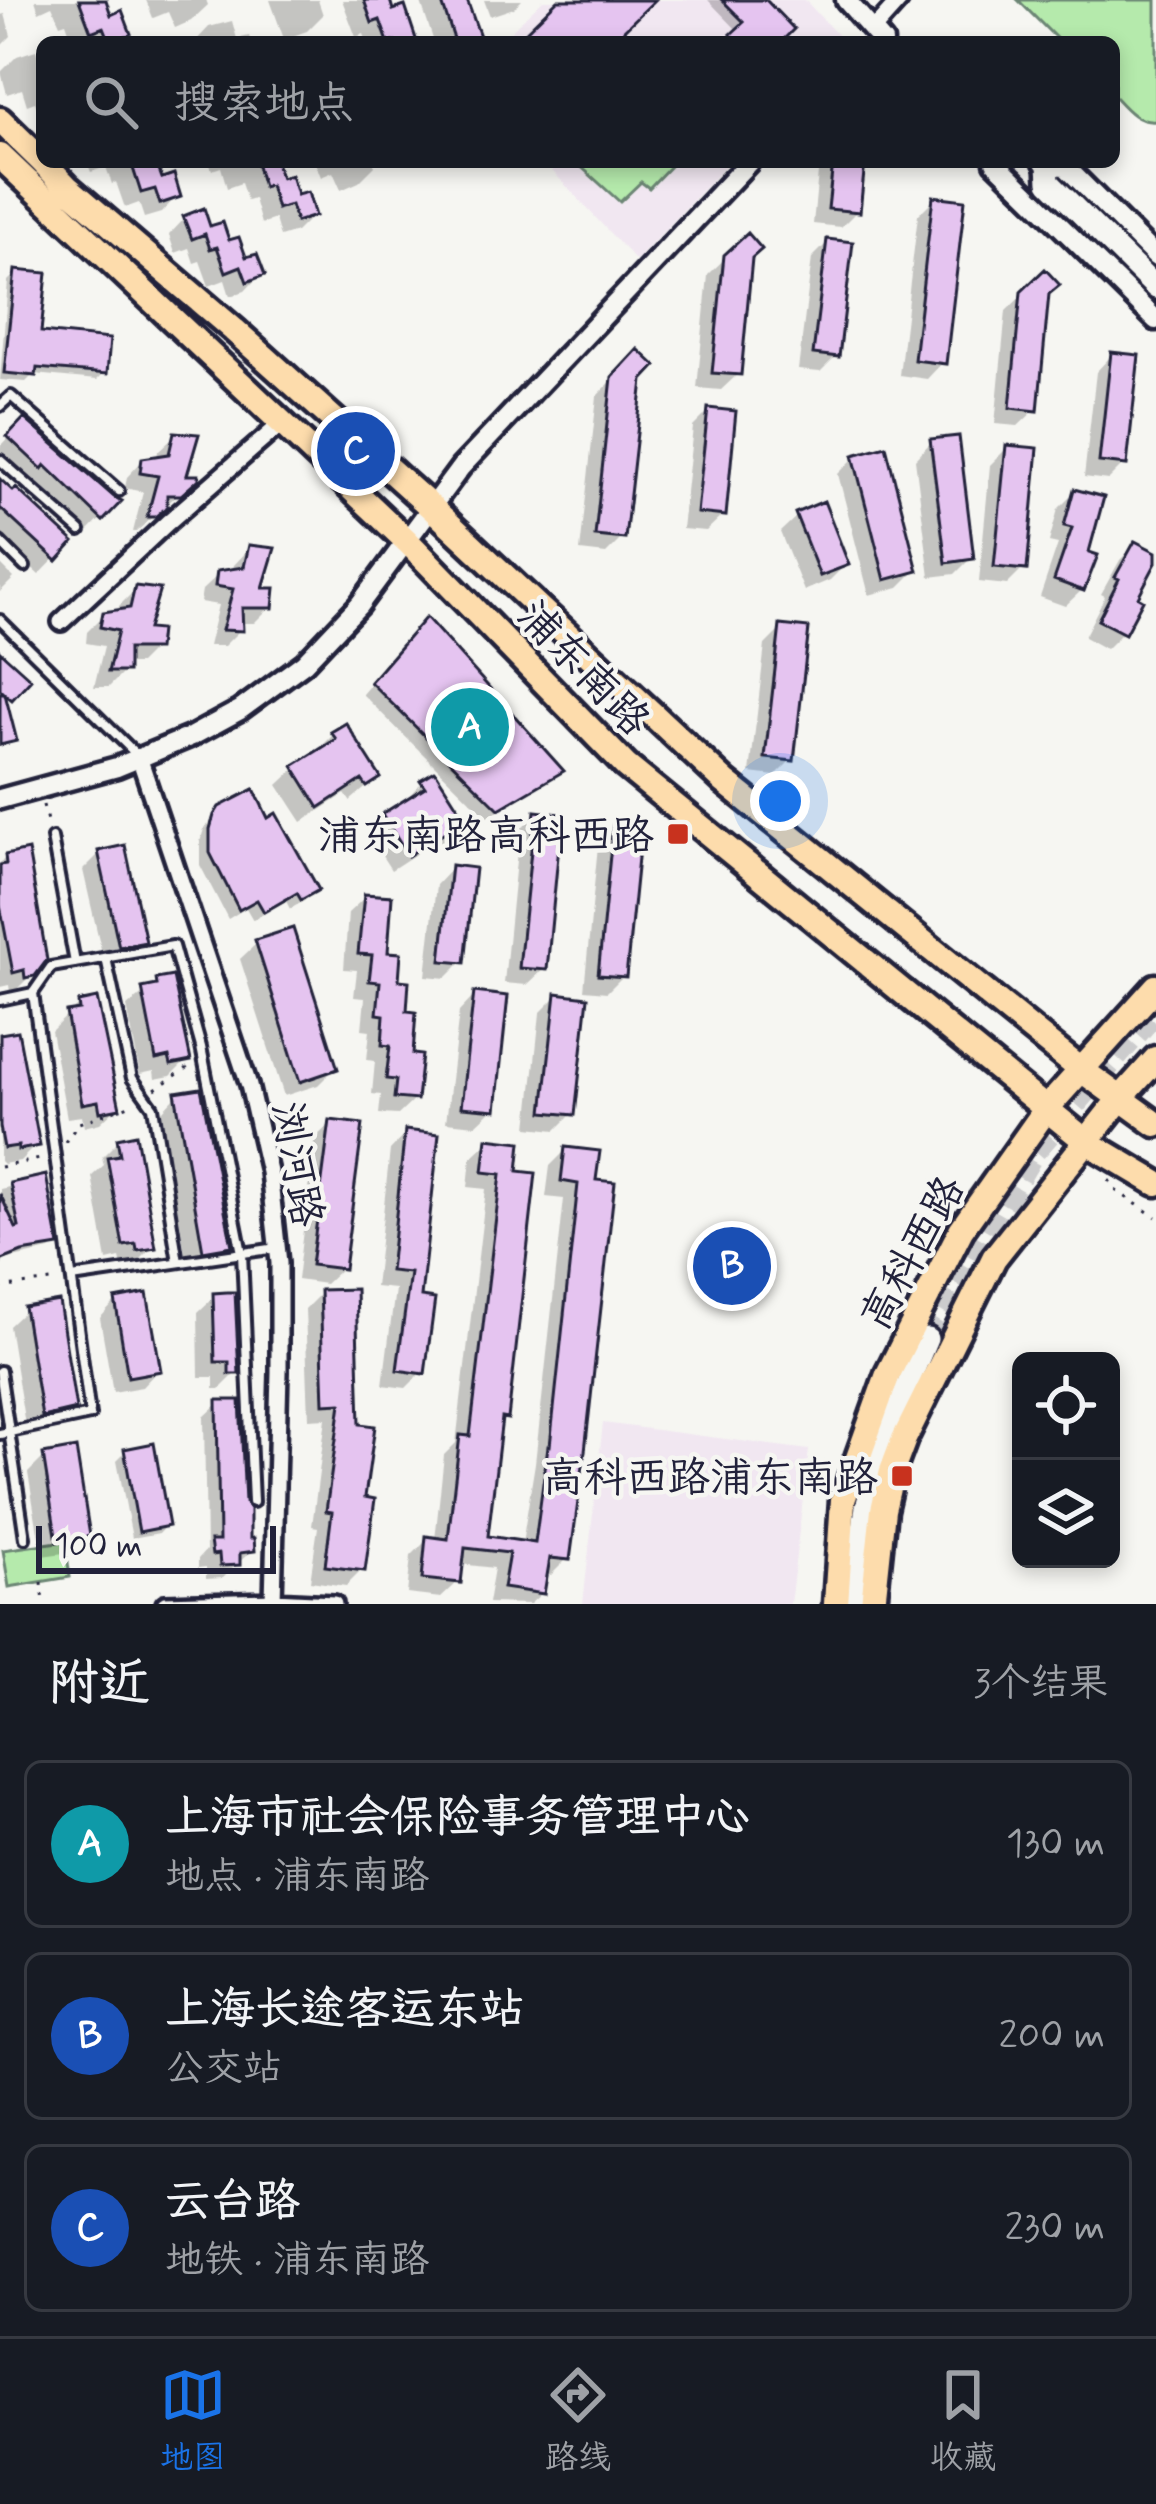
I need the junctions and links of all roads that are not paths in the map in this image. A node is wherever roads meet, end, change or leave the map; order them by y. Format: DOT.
graph roads {
  1 [pos="846,0"];
  2 [pos="900,0"];
  3 [pos="871,36"];
  4 [pos="873,36"];
  5 [pos="0,120"];
  6 [pos="0,156"];
  7 [pos="36,156"];
  8 [pos="48,168"];
  9 [pos="743,168"];
  10 [pos="1000,168"];
  11 [pos="1047,168"];
  12 [pos="1067,168"];
  13 [pos="1156,257"];
  14 [pos="1156,288"];
  15 [pos="1156,320"];
  16 [pos="0,406"];
  17 [pos="283,423"];
  18 [pos="0,460"];
  19 [pos="119,491"];
  20 [pos="431,507"];
  21 [pos="80,531"];
  22 [pos="0,542"];
  23 [pos="407,542"];
  24 [pos="26,567"];
  25 [pos="0,620"];
  26 [pos="61,622"];
  27 [pos="139,757"];
  28 [pos="0,799"];
  29 [pos="52,838"];
  30 [pos="106,958"];
  31 [pos="75,963"];
  32 [pos="1156,986"];
  33 [pos="33,993"];
  34 [pos="0,1000"];
  35 [pos="1156,1059"];
  36 [pos="1080,1070"];
  37 [pos="1119,1100"];
  38 [pos="1047,1108"];
  39 [pos="1156,1124"];
  40 [pos="1087,1142"];
  41 [pos="1156,1183"];
  42 [pos="277,1248"];
  43 [pos="242,1253"];
  44 [pos="178,1262"];
  45 [pos="72,1278"];
  46 [pos="927,1339"];
  47 [pos="0,1371"];
  48 [pos="5,1433"];
  49 [pos="253,1502"];
  50 [pos="25,1538"];
  51 [pos="273,1603"];
  52 [pos="165,1604"];
  53 [pos="334,1604"];
  54 [pos="836,1604"];
  55 [pos="853,1604"];
  56 [pos="873,1604"];
  1 -- 3 [label="street"];
  2 -- 4 [label="street"];
  5 -- 7 [label="main road, 浦东南路"];
  6 -- 17 [label="main road, 浦东南路"];
  8 -- 20 [label="main road, 浦东南路"];
  9 -- 20 [label="street"];
  10 -- 15 [label="street"];
  11 -- 14 [label="main road"];
  12 -- 13 [label="street"];
  16 -- 19 [label="lane"];
  17 -- 23 [label="main road, 浦东南路"];
  17 -- 26 [label="street"];
  18 -- 21 [label="lane"];
  20 -- 23 [label="street"];
  20 -- 36 [label="main road, 浦东南路"];
  22 -- 24 [label="lane"];
  23 -- 27 [label="street"];
  23 -- 38 [label="main road, 浦东南路"];
  25 -- 27 [label="lane"];
  27 -- 28 [label="street"];
  27 -- 42 [label="street, 浏河路"];
  29 -- 31 [label="lane"];
  30 -- 31 [label="lane"];
  30 -- 43 [label="lane"];
  30 -- 44 [label="lane"];
  31 -- 33 [label="lane"];
  32 -- 36 [label="main road, 高科西路"];
  33 -- 34 [label="lane"];
  33 -- 45 [label="lane"];
  35 -- 37 [label="main road, 高科西路"];
  36 -- 37 [label="main road, 浦东南路"];
  36 -- 38 [label="main road, 高科西路"];
  37 -- 39 [label="main road, 浦东南路"];
  37 -- 40 [label="main road, 高科西路"];
  38 -- 40 [label="main road, 浦东南路"];
  38 -- 54 [label="main road, 高科西路"];
  40 -- 41 [label="main road, 浦东南路"];
  40 -- 56 [label="main road, 高科西路"];
  42 -- 43 [label="lane"];
  42 -- 51 [label="street, 浏河路"];
  43 -- 44 [label="lane"];
  43 -- 49 [label="lane"];
  44 -- 45 [label="lane"];
  45 -- 48 [label="lane"];
  46 -- 55 [label="main road"];
  47 -- 48 [label="lane"];
  48 -- 50 [label="lane"];
  51 -- 52 [label="street"];
  51 -- 53 [label="street"];
}
